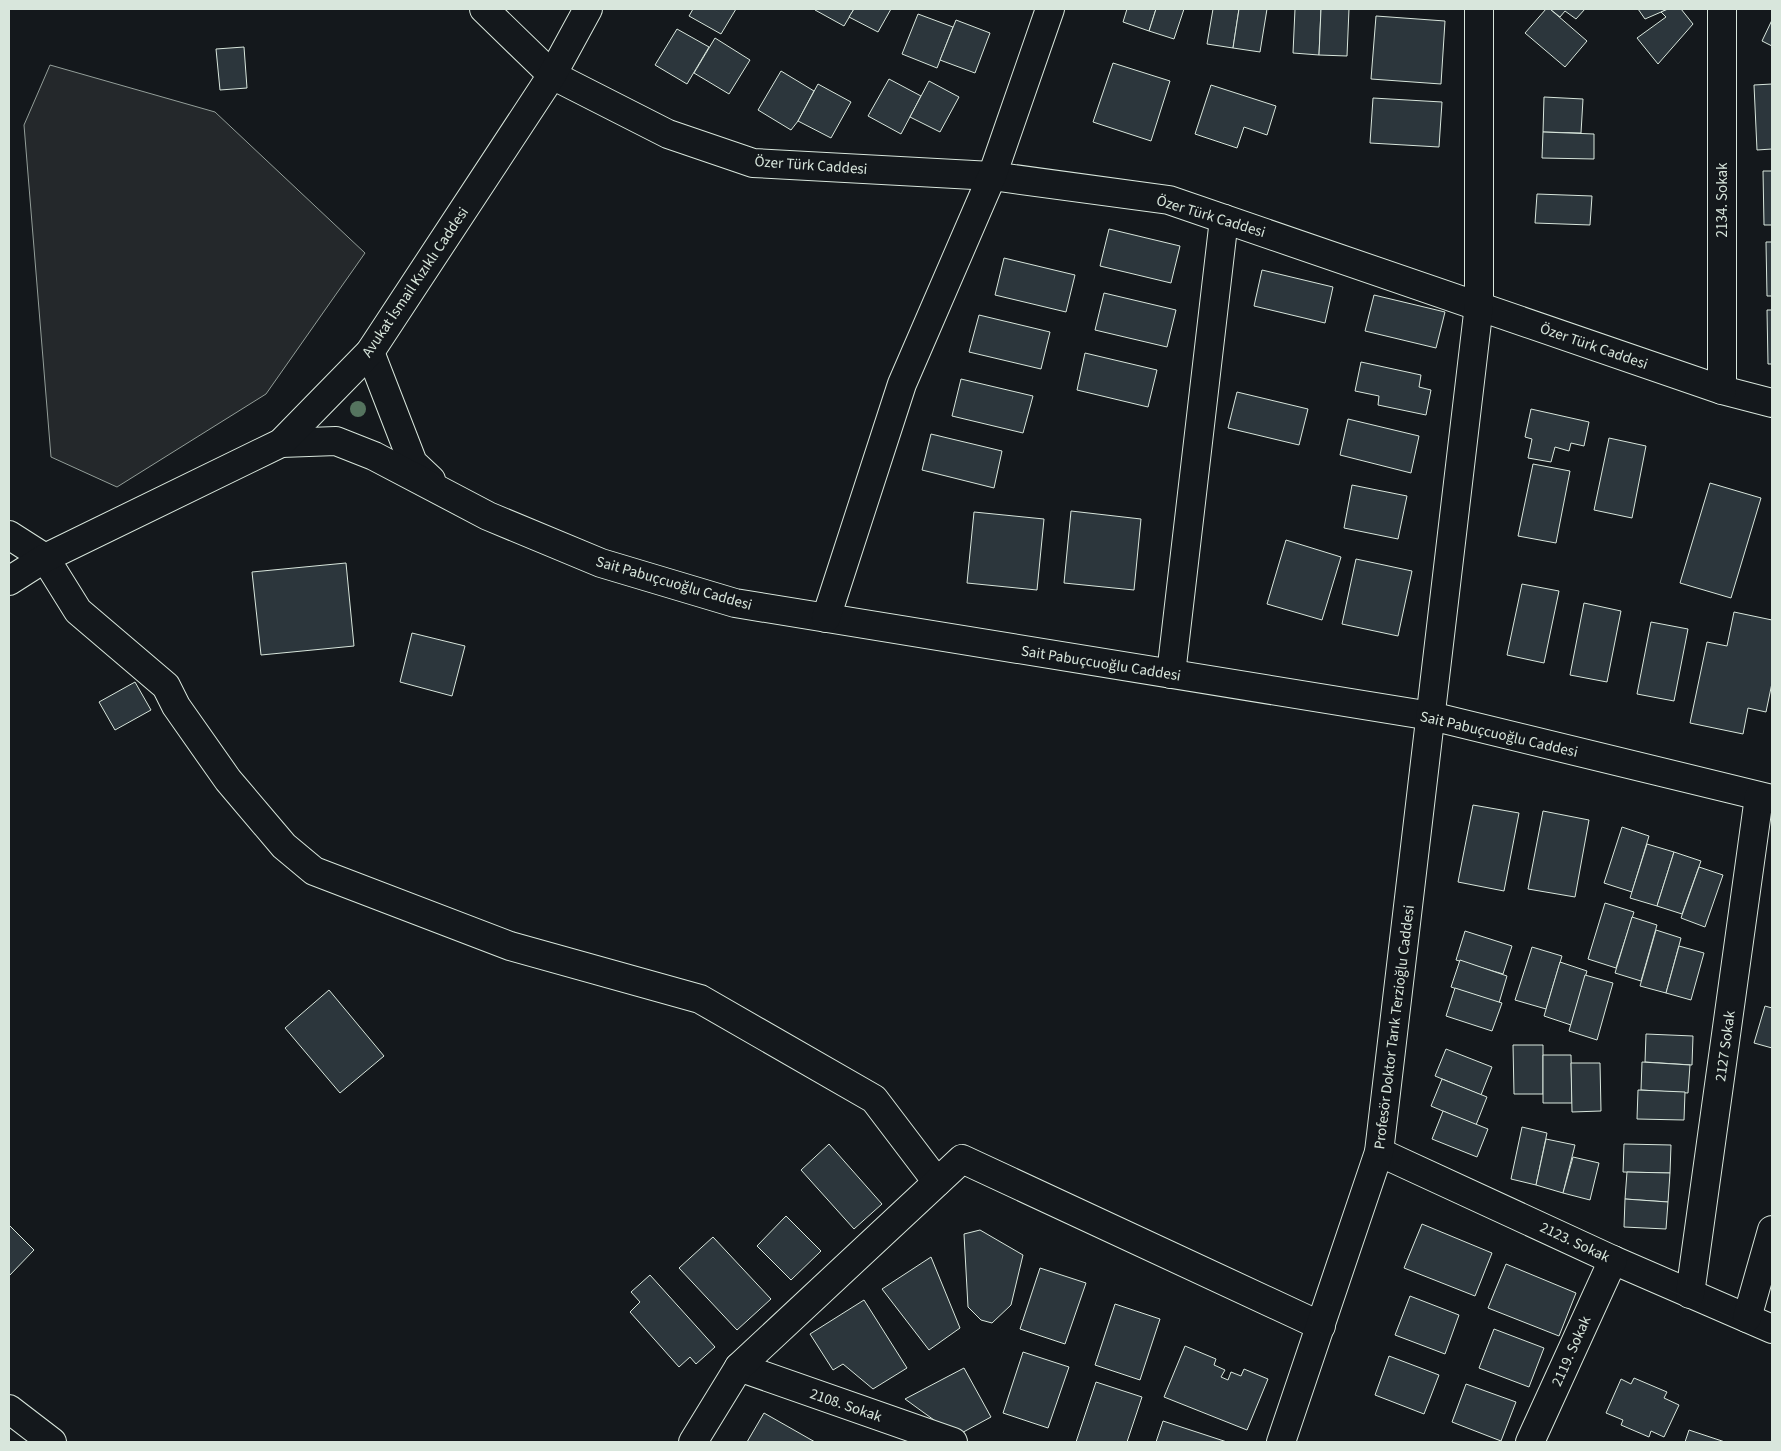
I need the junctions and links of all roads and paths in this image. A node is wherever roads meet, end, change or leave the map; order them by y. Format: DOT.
graph roads {
  1 [pos="484,9"];
  2 [pos="588,9"];
  3 [pos="1050,9"];
  4 [pos="1479,9"];
  5 [pos="1722,9"];
  6 [pos="552,75"];
  7 [pos="992,176"];
  8 [pos="1224,219"];
  9 [pos="1478,306"];
  10 [pos="370,352"];
  11 [pos="1722,390"];
  12 [pos="1772,403"];
  13 [pos="281,444"];
  14 [pos="442,490"];
  15 [pos="9,535"];
  16 [pos="45,558"];
  17 [pos="9,581"];
  18 [pos="826,618"];
  19 [pos="1171,674"];
  20 [pos="1431,716"];
  21 [pos="1766,798"];
  22 [pos="1379,1152"];
  23 [pos="937,1182"];
  24 [pos="1772,1230"];
  25 [pos="1613,1260"];
  26 [pos="1690,1294"];
  27 [pos="1747,1318"];
  28 [pos="1321,1326"];
  29 [pos="1772,1329"];
  30 [pos="739,1367"];
  31 [pos="9,1409"];
  32 [pos="52,1442"];
  33 [pos="693,1442"];
  34 [pos="953,1442"];
  35 [pos="1281,1442"];
  36 [pos="1530,1442"];
  1 -- 6 [label="street, Özer Türk Caddesi"];
  2 -- 6 [label="street, Avukat İsmail Kızıklı Caddesi"];
  3 -- 7 [label="street"];
  4 -- 9 [label="street, Profesör Doktor Tarık Terzioğlu Caddesi"];
  5 -- 11 [label="street, 2134. Sokak"];
  6 -- 7 [label="street, Özer Türk Caddesi"];
  6 -- 10 [label="street, Avukat İsmail Kızıklı Caddesi"];
  7 -- 8 [label="street, Özer Türk Caddesi"];
  7 -- 18 [label="street"];
  8 -- 9 [label="street, Özer Türk Caddesi"];
  8 -- 19 [label="street"];
  9 -- 11 [label="street, Özer Türk Caddesi"];
  9 -- 20 [label="street, Profesör Doktor Tarık Terzioğlu Caddesi"];
  10 -- 13 [label="street, Avukat İsmail Kızıklı Caddesi"];
  10 -- 14 [label="street"];
  11 -- 12 [label="street, Özer Türk Caddesi"];
  13 -- 14 [label="street"];
  13 -- 16 [label="street, Avukat İsmail Kızıklı Caddesi"];
  14 -- 18 [label="street, Sait Pabuçcuoğlu Caddesi"];
  15 -- 16 [label="street"];
  16 -- 17 [label="street, Avukat İsmail Kızıklı Caddesi"];
  16 -- 23 [label="street"];
  18 -- 19 [label="street, Sait Pabuçcuoğlu Caddesi"];
  19 -- 20 [label="street, Sait Pabuçcuoğlu Caddesi"];
  20 -- 21 [label="street, Sait Pabuçcuoğlu Caddesi"];
  20 -- 22 [label="street, Profesör Doktor Tarık Terzioğlu Caddesi"];
  21 -- 26 [label="street, 2127 Sokak"];
  22 -- 25 [label="street, 2123. Sokak"];
  22 -- 28 [label="street, Profesör Doktor Tarık Terzioğlu Caddesi"];
  23 -- 28 [label="street"];
  23 -- 30 [label="street"];
  24 -- 27 [label="street"];
  25 -- 26 [label="street, 2123. Sokak"];
  25 -- 36 [label="street, 2119. Sokak"];
  26 -- 27 [label="street, 2123. Sokak"];
  27 -- 29 [label="street, 2123. Sokak"];
  28 -- 35 [label="street, Profesör Doktor Tarık Terzioğlu Caddesi"];
  30 -- 33 [label="street"];
  30 -- 34 [label="street, 2108. Sokak"];
  31 -- 32 [label="street"];
}
